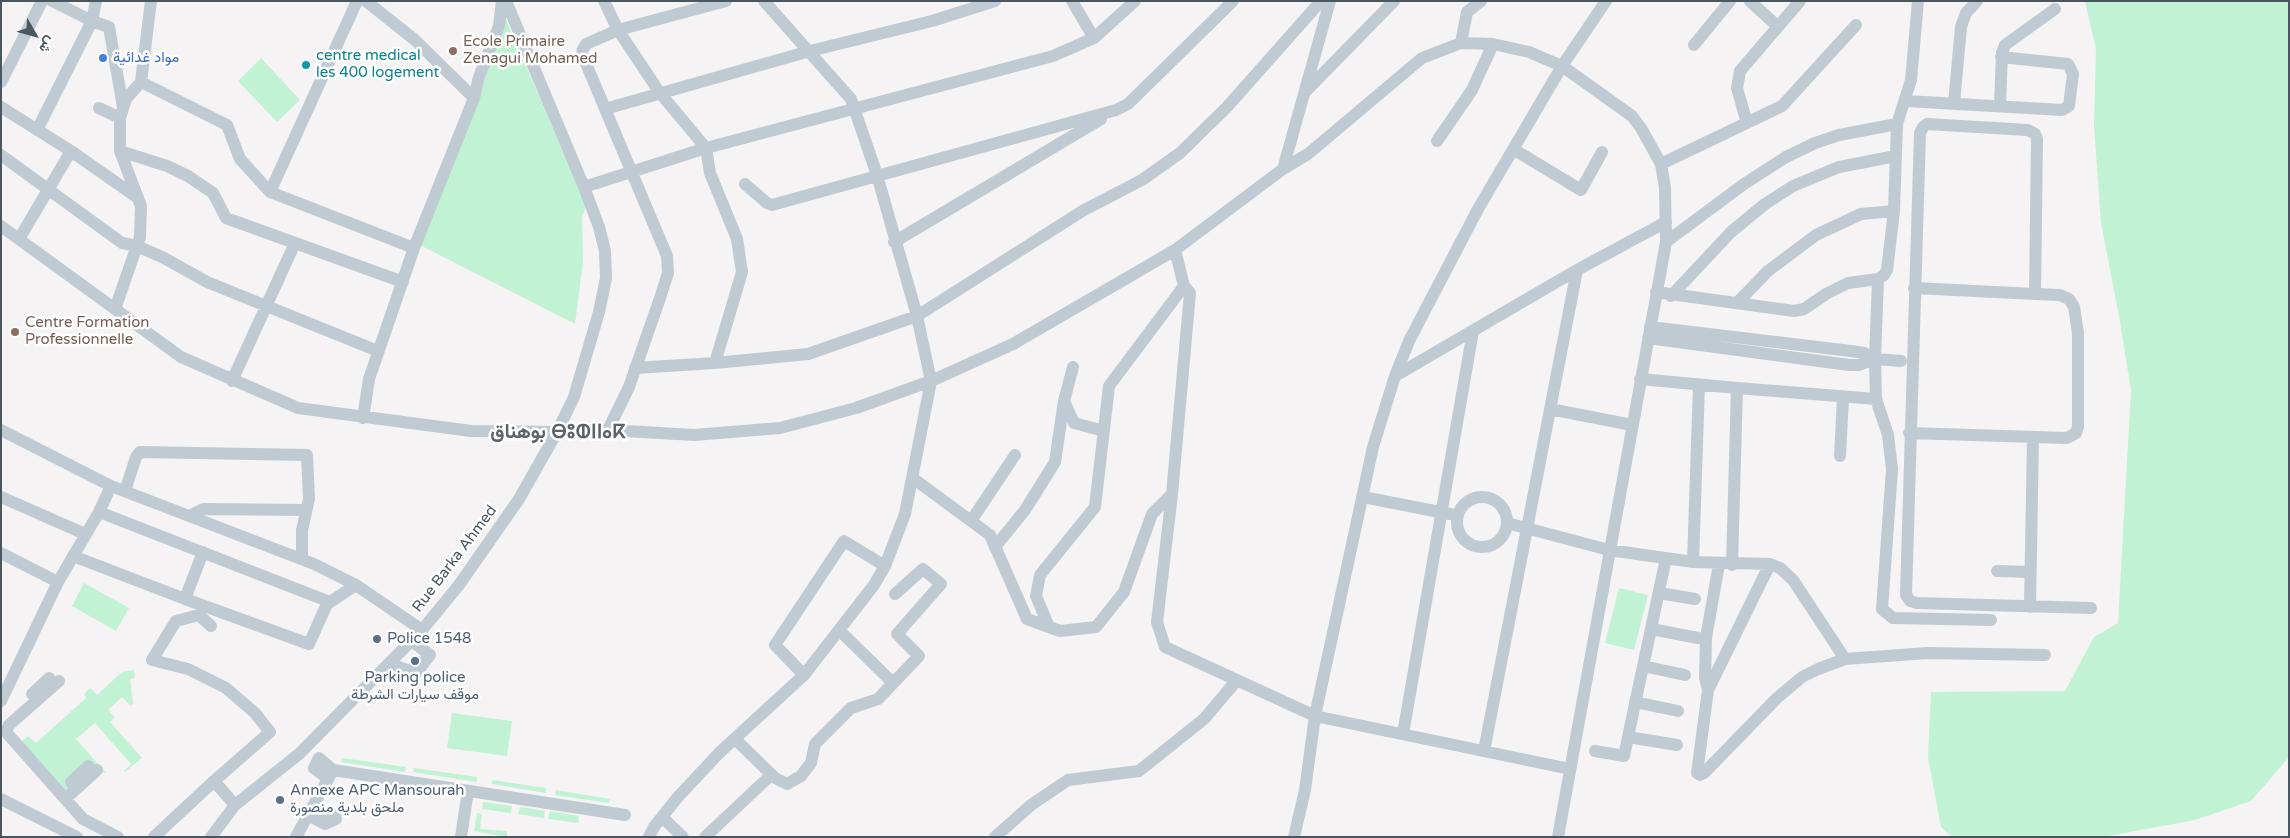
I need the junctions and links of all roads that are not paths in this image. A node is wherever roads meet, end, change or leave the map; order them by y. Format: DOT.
graph roads {
  1 [pos="42,1"];
  2 [pos="52,1"];
  3 [pos="96,1"];
  4 [pos="150,1"];
  5 [pos="357,1"];
  6 [pos="366,1"];
  7 [pos="502,1"];
  8 [pos="506,1"];
  9 [pos="604,1"];
  10 [pos="726,1"];
  11 [pos="764,1"];
  12 [pos="995,1"];
  13 [pos="1072,1"];
  14 [pos="1135,1"];
  15 [pos="1233,1"];
  16 [pos="1321,1"];
  17 [pos="1330,1"];
  18 [pos="1394,1"];
  19 [pos="1481,1"];
  20 [pos="1606,1"];
  21 [pos="1730,1"];
  22 [pos="1750,1"];
  23 [pos="1800,1"];
  24 [pos="1918,1"];
  25 [pos="1978,1"];
  26 [pos="2055,9"];
  27 [pos="92,21"];
  28 [pos="1856,25"];
  29 [pos="1777,26"];
  30 [pos="618,30"];
  31 [pos="1094,38"];
  32 [pos="1461,43"];
  33 [pos="1493,44"];
  34 [pos="1694,45"];
  35 [pos="810,51"];
  36 [pos="2001,57"];
  37 [pos="1562,66"];
  38 [pos="1,82"];
  39 [pos="141,82"];
  40 [pos="660,92"];
  41 [pos="1303,94"];
  42 [pos="474,98"];
  43 [pos="1906,101"];
  44 [pos="1954,103"];
  45 [pos="2000,105"];
  46 [pos="1,107"];
  47 [pos="99,108"];
  48 [pos="605,109"];
  49 [pos="855,110"];
  50 [pos="1116,110"];
  51 [pos="122,112"];
  52 [pos="1747,122"];
  53 [pos="1897,124"];
  54 [pos="37,130"];
  55 [pos="1437,141"];
  56 [pos="706,148"];
  57 [pos="1513,149"];
  58 [pos="71,150"];
  59 [pos="120,150"];
  60 [pos="1602,152"];
  61 [pos="1,155"];
  62 [pos="1896,156"];
  63 [pos="1661,164"];
  64 [pos="1283,169"];
  65 [pos="632,173"];
  66 [pos="877,175"];
  67 [pos="746,184"];
  68 [pos="48,187"];
  69 [pos="584,187"];
  70 [pos="270,192"];
  71 [pos="138,198"];
  72 [pos="1894,211"];
  73 [pos="1666,222"];
  74 [pos="1,226"];
  75 [pos="19,239"];
  76 [pos="894,242"];
  77 [pos="1666,242"];
  78 [pos="295,243"];
  79 [pos="137,246"];
  80 [pos="414,248"];
  81 [pos="1175,250"];
  82 [pos="1577,270"];
  83 [pos="1878,279"];
  84 [pos="403,282"];
  85 [pos="1184,286"];
  86 [pos="1914,288"];
  87 [pos="1656,292"];
  88 [pos="2035,294"];
  89 [pos="1671,296"];
  90 [pos="1737,303"];
  91 [pos="267,306"];
  92 [pos="115,309"];
  93 [pos="917,316"];
  94 [pos="1473,331"];
  95 [pos="1649,333"];
  96 [pos="378,351"];
  97 [pos="1874,359"];
  98 [pos="1908,361"];
  99 [pos="715,363"];
  100 [pos="1073,367"];
  101 [pos="635,368"];
  102 [pos="1394,376"];
  103 [pos="1640,379"];
  104 [pos="232,381"];
  105 [pos="931,382"];
  106 [pos="1698,385"];
  107 [pos="1737,388"];
  108 [pos="1843,398"];
  109 [pos="1876,399"];
  110 [pos="1064,401"];
  111 [pos="1550,409"];
  112 [pos="363,418"];
  113 [pos="1632,425"];
  114 [pos="1,430"];
  115 [pos="608,430"];
  116 [pos="1104,431"];
  117 [pos="557,432"];
  118 [pos="1909,434"];
  119 [pos="2033,437"];
  120 [pos="1015,455"];
  121 [pos="1840,456"];
  122 [pos="914,479"];
  123 [pos="110,486"];
  124 [pos="125,491"];
  125 [pos="1172,494"];
  126 [pos="1,496"];
  127 [pos="1364,497"];
  128 [pos="306,510"];
  129 [pos="99,512"];
  130 [pos="1443,512"];
  131 [pos="191,515"];
  132 [pos="1457,515"];
  133 [pos="971,521"];
  134 [pos="1507,523"];
  135 [pos="1528,528"];
  136 [pos="85,534"];
  137 [pos="995,547"];
  138 [pos="1609,550"];
  139 [pos="203,552"];
  140 [pos="1,553"];
  141 [pos="73,556"];
  142 [pos="1666,558"];
  143 [pos="302,559"];
  144 [pos="1693,562"];
  145 [pos="1719,564"];
  146 [pos="1732,564"];
  147 [pos="1770,564"];
  148 [pos="885,566"];
  149 [pos="1997,571"];
  150 [pos="2030,572"];
  151 [pos="58,582"];
  152 [pos="356,585"];
  153 [pos="1658,593"];
  154 [pos="895,594"];
  155 [pos="185,599"];
  156 [pos="1695,599"];
  157 [pos="330,602"];
  158 [pos="2030,607"];
  159 [pos="2091,608"];
  160 [pos="1991,620"];
  161 [pos="211,626"];
  162 [pos="1049,627"];
  163 [pos="1651,629"];
  164 [pos="422,630"];
  165 [pos="839,630"];
  166 [pos="1698,638"];
  167 [pos="412,641"];
  168 [pos="2045,655"];
  169 [pos="1845,659"];
  170 [pos="390,664"];
  171 [pos="1643,666"];
  172 [pos="1685,675"];
  173 [pos="804,676"];
  174 [pos="1237,680"];
  175 [pos="56,683"];
  176 [pos="893,684"];
  177 [pos="1708,690"];
  178 [pos="1,701"];
  179 [pos="1635,702"];
  180 [pos="1678,711"];
  181 [pos="1315,716"];
  182 [pos="1403,734"];
  183 [pos="1628,737"];
  184 [pos="735,739"];
  185 [pos="1677,746"];
  186 [pos="1484,751"];
  187 [pos="1595,751"];
  188 [pos="1570,769"];
  189 [pos="96,771"];
  190 [pos="771,775"];
  191 [pos="214,781"];
  192 [pos="468,791"];
  193 [pos="65,799"];
  194 [pos="1,800"];
  195 [pos="235,805"];
  196 [pos="624,816"];
  197 [pos="662,817"];
  198 [pos="77,837"];
  199 [pos="118,837"];
  200 [pos="154,837"];
  201 [pos="211,837"];
  202 [pos="296,837"];
  203 [pos="461,837"];
  204 [pos="649,837"];
  205 [pos="682,837"];
  206 [pos="705,837"];
  207 [pos="995,837"];
  208 [pos="1294,837"];
  209 [pos="1558,837"];
  1 -- 38 [label="street"];
  2 -- 27 [label="street"];
  3 -- 27 [label="street"];
  4 -- 39 [label="street"];
  5 -- 70 [label="street"];
  6 -- 42 [label="street"];
  7 -- 42 [label="street"];
  8 -- 69 [label="street, Rue Barka Ahmed"];
  9 -- 30 [label="street"];
  10 -- 30 [label="street"];
  11 -- 35 [label="street"];
  12 -- 35 [label="street"];
  13 -- 31 [label="street"];
  14 -- 31 [label="street"];
  15 -- 50 [label="street"];
  16 -- 93 [label="street"];
  17 -- 41 [label="street"];
  18 -- 41 [label="street"];
  19 -- 32 [label="street"];
  20 -- 37 [label="street"];
  21 -- 34 [label="street"];
  22 -- 29 [label="street"];
  23 -- 29 [label="street"];
  24 -- 43 [label="street"];
  25 -- 44 [label="street"];
  26 -- 36 [label="street"];
  27 -- 51 [label="street"];
  27 -- 54 [label="street"];
  28 -- 52 [label="street"];
  29 -- 52 [label="street"];
  30 -- 40 [label="street"];
  30 -- 48 [label="street"];
  31 -- 49 [label="street"];
  32 -- 33 [label="street"];
  32 -- 64 [label="street"];
  33 -- 37 [label="street"];
  33 -- 55 [label="street"];
  35 -- 40 [label="street"];
  35 -- 49 [label="street"];
  36 -- 45 [label="street"];
  36 -- 45 [label="street"];
  37 -- 57 [label="street"];
  37 -- 63 [label="street"];
  39 -- 51 [label="street"];
  39 -- 70 [label="street"];
  40 -- 48 [label="street"];
  40 -- 56 [label="street"];
  41 -- 64 [label="street"];
  42 -- 80 [label="street"];
  43 -- 44 [label="street"];
  43 -- 53 [label="street"];
  44 -- 45 [label="street"];
  46 -- 54 [label="street"];
  47 -- 51 [label="street"];
  48 -- 65 [label="street"];
  49 -- 56 [label="street"];
  49 -- 66 [label="street"];
  50 -- 66 [label="street"];
  50 -- 76 [label="street"];
  51 -- 59 [label="street"];
  52 -- 63 [label="street"];
  53 -- 62 [label="street"];
  53 -- 77 [label="street"];
  54 -- 58 [label="street"];
  56 -- 65 [label="street"];
  56 -- 99 [label="street"];
  57 -- 60 [label="street"];
  57 -- 102 [label="street"];
  58 -- 68 [label="street"];
  58 -- 71 [label="street"];
  59 -- 71 [label="street"];
  59 -- 78 [label="street"];
  61 -- 68 [label="street"];
  62 -- 72 [label="street"];
  62 -- 89 [label="street"];
  63 -- 73 [label="street"];
  64 -- 81 [label="street"];
  65 -- 69 [label="street"];
  65 -- 101 [label="street"];
  66 -- 67 [label="street"];
  66 -- 76 [label="street"];
  68 -- 75 [label="street"];
  68 -- 79 [label="street"];
  69 -- 117 [label="street, Rue Barka Ahmed"];
  70 -- 80 [label="street"];
  71 -- 79 [label="street"];
  72 -- 83 [label="street"];
  72 -- 90 [label="street"];
  73 -- 77 [label="street"];
  73 -- 82 [label="street"];
  74 -- 75 [label="street"];
  75 -- 92 [label="street"];
  76 -- 93 [label="street"];
  77 -- 87 [label="street"];
  78 -- 84 [label="street"];
  78 -- 91 [label="street"];
  79 -- 91 [label="street"];
  79 -- 92 [label="street"];
  80 -- 84 [label="street"];
  81 -- 85 [label="street"];
  81 -- 105 [label="street"];
  82 -- 94 [label="street"];
  82 -- 111 [label="street"];
  83 -- 90 [label="street"];
  83 -- 97 [label="street"];
  84 -- 96 [label="street"];
  85 -- 116 [label="street"];
  85 -- 125 [label="street"];
  86 -- 88 [label="street"];
  86 -- 88 [label="street"];
  86 -- 98 [label="street"];
  87 -- 89 [label="street"];
  87 -- 95 [label="street"];
  88 -- 119 [label="street"];
  89 -- 90 [label="street"];
  91 -- 96 [label="street"];
  91 -- 104 [label="street"];
  92 -- 104 [label="street"];
  93 -- 99 [label="street"];
  93 -- 105 [label="street"];
  94 -- 102 [label="street"];
  94 -- 130 [label="street"];
  95 -- 97 [label="street"];
  95 -- 103 [label="street"];
  96 -- 112 [label="street"];
  97 -- 98 [label="street"];
  97 -- 109 [label="street"];
  98 -- 118 [label="street"];
  99 -- 101 [label="street"];
  100 -- 110 [label="street"];
  101 -- 115 [label="street"];
  102 -- 127 [label="street"];
  103 -- 106 [label="street"];
  103 -- 113 [label="street"];
  104 -- 112 [label="street"];
  105 -- 115 [label="street"];
  105 -- 122 [label="street"];
  106 -- 107 [label="street"];
  106 -- 144 [label="street"];
  107 -- 108 [label="street"];
  107 -- 146 [label="street"];
  108 -- 109 [label="street"];
  108 -- 121 [label="street"];
  109 -- 160 [label="street"];
  110 -- 116 [label="street"];
  110 -- 137 [label="street"];
  111 -- 113 [label="street"];
  111 -- 135 [label="street"];
  112 -- 117 [label="street"];
  113 -- 138 [label="street"];
  114 -- 123 [label="street"];
  115 -- 117 [label="street"];
  116 -- 162 [label="street"];
  117 -- 164 [label="street, Rue Barka Ahmed"];
  118 -- 119 [label="street"];
  118 -- 158 [label="street"];
  119 -- 150 [label="street"];
  120 -- 133 [label="street"];
  122 -- 133 [label="street"];
  122 -- 148 [label="street"];
  123 -- 124 [label="street"];
  123 -- 129 [label="street"];
  124 -- 128 [label="street"];
  124 -- 131 [label="street"];
  125 -- 162 [label="street"];
  125 -- 174 [label="street"];
  126 -- 136 [label="street"];
  127 -- 130 [label="street"];
  127 -- 181 [label="street"];
  128 -- 131 [label="street"];
  128 -- 143 [label="street"];
  129 -- 136 [label="street"];
  129 -- 139 [label="street"];
  130 -- 132 [label="street"];
  130 -- 182 [label="street"];
  131 -- 143 [label="street"];
  132 -- 134 [label="street"];
  132 -- 134 [label="street"];
  133 -- 137 [label="street"];
  134 -- 135 [label="street"];
  135 -- 138 [label="street"];
  135 -- 186 [label="street"];
  136 -- 141 [label="street"];
  137 -- 162 [label="street"];
  138 -- 142 [label="street"];
  138 -- 188 [label="street"];
  139 -- 155 [label="street"];
  139 -- 157 [label="street"];
  140 -- 151 [label="street"];
  141 -- 151 [label="street"];
  141 -- 155 [label="street"];
  142 -- 144 [label="street"];
  142 -- 153 [label="street"];
  143 -- 152 [label="street"];
  144 -- 145 [label="street"];
  145 -- 146 [label="street"];
  145 -- 177 [label="street"];
  146 -- 147 [label="street"];
  147 -- 169 [label="street"];
  147 -- 177 [label="street"];
  148 -- 165 [label="street"];
  148 -- 173 [label="street"];
  149 -- 150 [label="street"];
  150 -- 158 [label="street"];
  151 -- 178 [label="street"];
  152 -- 157 [label="street"];
  152 -- 164 [label="street"];
  153 -- 156 [label="street"];
  153 -- 163 [label="street"];
  154 -- 176 [label="street"];
  155 -- 157 [label="street"];
  158 -- 159 [label="street"];
  161 -- 191 [label="street"];
  163 -- 166 [label="street"];
  163 -- 171 [label="street"];
  164 -- 167 [label="street, Rue Barka Ahmed"];
  165 -- 173 [label="street"];
  165 -- 176 [label="street"];
  167 -- 170 [label="street, Rue Barka Ahmed"];
  167 -- 170 [label="street"];
  168 -- 169 [label="street"];
  169 -- 177 [label="street"];
  170 -- 195 [label="street, Rue Barka Ahmed"];
  171 -- 172 [label="street"];
  171 -- 179 [label="street"];
  173 -- 184 [label="street"];
  174 -- 181 [label="street"];
  174 -- 207 [label="street"];
  175 -- 193 [label="street"];
  176 -- 190 [label="street"];
  179 -- 180 [label="street"];
  179 -- 183 [label="street"];
  181 -- 182 [label="street"];
  181 -- 208 [label="street"];
  182 -- 186 [label="street"];
  183 -- 185 [label="street"];
  183 -- 187 [label="street"];
  184 -- 190 [label="street"];
  184 -- 197 [label="street"];
  186 -- 188 [label="street"];
  188 -- 209 [label="street"];
  189 -- 193 [label="street"];
  190 -- 206 [label="street"];
  191 -- 195 [label="street"];
  191 -- 200 [label="street"];
  192 -- 196 [label="street"];
  192 -- 202 [label="street"];
  192 -- 203 [label="street"];
  193 -- 199 [label="street"];
  194 -- 198 [label="street"];
  195 -- 201 [label="street, Rue Barka Ahmed"];
  197 -- 204 [label="street"];
  197 -- 205 [label="street"];
}
